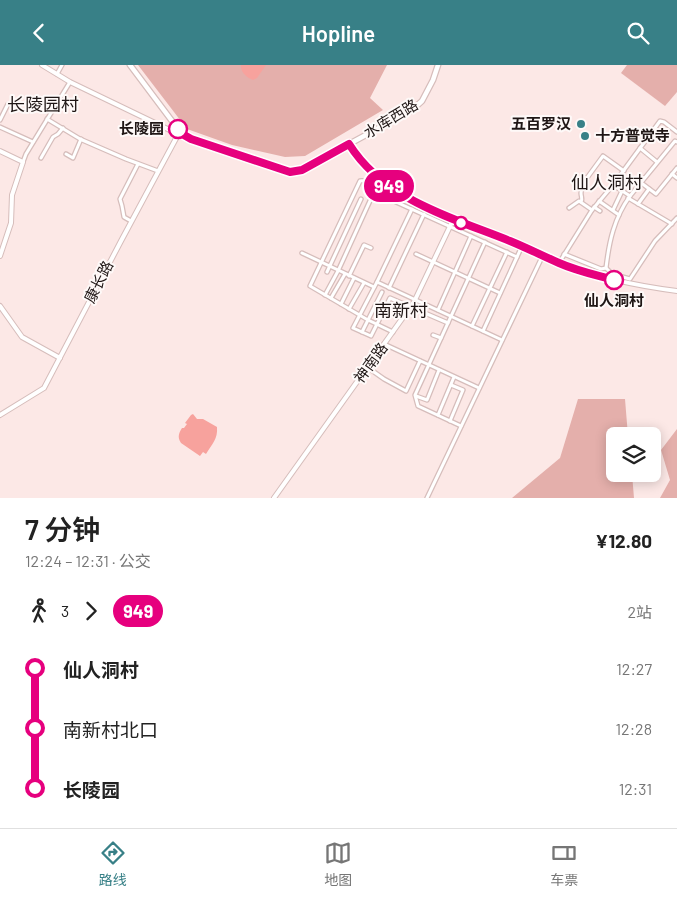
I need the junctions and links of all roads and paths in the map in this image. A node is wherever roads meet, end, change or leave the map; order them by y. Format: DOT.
graph roads {
  1 [pos="42,65"];
  2 [pos="62,65"];
  3 [pos="130,65"];
  4 [pos="438,65"];
  5 [pos="57,75"];
  6 [pos="70,82"];
  7 [pos="8,104"];
  8 [pos="47,119"];
  9 [pos="0,120"];
  10 [pos="0,127"];
  11 [pos="63,129"];
  12 [pos="677,132"];
  13 [pos="179,133"];
  14 [pos="81,139"];
  15 [pos="676,141"];
  16 [pos="33,142"];
  17 [pos="349,144"];
  18 [pos="640,148"];
  19 [pos="0,151"];
  20 [pos="66,154"];
  21 [pos="41,158"];
  22 [pos="23,162"];
  23 [pos="657,162"];
  24 [pos="138,163"];
  25 [pos="677,168"];
  26 [pos="158,171"];
  27 [pos="624,171"];
  28 [pos="672,174"];
  29 [pos="677,178"];
  30 [pos="640,182"];
  31 [pos="613,185"];
  32 [pos="649,189"];
  33 [pos="374,191"];
  34 [pos="622,191"];
  35 [pos="629,197"];
  36 [pos="362,199"];
  37 [pos="599,201"];
  38 [pos="581,202"];
  39 [pos="638,204"];
  40 [pos="569,208"];
  41 [pos="593,208"];
  42 [pos="412,209"];
  43 [pos="613,210"];
  44 [pos="600,211"];
  45 [pos="424,214"];
  46 [pos="619,215"];
  47 [pos="677,217"];
  48 [pos="454,219"];
  49 [pos="131,221"];
  50 [pos="672,224"];
  51 [pos="450,226"];
  52 [pos="472,236"];
  53 [pos="485,242"];
  54 [pos="522,246"];
  55 [pos="371,247"];
  56 [pos="507,252"];
  57 [pos="302,253"];
  58 [pos="416,254"];
  59 [pos="564,254"];
  60 [pos="543,255"];
  61 [pos="0,256"];
  62 [pos="517,257"];
  63 [pos="433,262"];
  64 [pos="321,263"];
  65 [pos="559,263"];
  66 [pos="330,267"];
  67 [pos="606,268"];
  68 [pos="338,271"];
  69 [pos="327,272"];
  70 [pos="455,272"];
  71 [pos="345,274"];
  72 [pos="349,276"];
  73 [pos="612,276"];
  74 [pos="354,278"];
  75 [pos="469,279"];
  76 [pos="377,282"];
  77 [pos="364,283"];
  78 [pos="374,287"];
  79 [pos="389,288"];
  80 [pos="490,288"];
  81 [pos="677,291"];
  82 [pos="382,292"];
  83 [pos="500,293"];
  84 [pos="325,295"];
  85 [pos="331,298"];
  86 [pos="415,300"];
  87 [pos="341,304"];
  88 [pos="0,305"];
  89 [pos="411,306"];
  90 [pos="349,309"];
  91 [pos="438,310"];
  92 [pos="360,315"];
  93 [pos="451,316"];
  94 [pos="368,319"];
  95 [pos="448,323"];
  96 [pos="377,324"];
  97 [pos="472,326"];
  98 [pos="483,331"];
  99 [pos="362,332"];
  100 [pos="393,332"];
  101 [pos="433,335"];
  102 [pos="441,338"];
  103 [pos="502,339"];
  104 [pos="384,344"];
  105 [pos="60,358"];
  106 [pos="420,361"];
  107 [pos="429,365"];
  108 [pos="367,367"];
  109 [pos="439,370"];
  110 [pos="454,377"];
  111 [pos="451,385"];
  112 [pos="479,388"];
  113 [pos="415,395"];
  114 [pos="0,415"];
  115 [pos="438,415"];
  116 [pos="450,421"];
  117 [pos="461,426"];
  118 [pos="274,498"];
  119 [pos="428,498"];
  1 -- 5 [label="street"];
  2 -- 5 [label="street"];
  3 -- 13 [label="main road, 水库西路"];
  4 -- 17 [label="main road, 水库西路"];
  5 -- 6 [label="street"];
  6 -- 8 [label="street"];
  6 -- 13 [label="street"];
  7 -- 9 [label="street"];
  8 -- 11 [label="street"];
  8 -- 16 [label="street"];
  10 -- 16 [label="street"];
  11 -- 14 [label="street"];
  11 -- 21 [label="street"];
  12 -- 18 [label="street"];
  13 -- 17 [label="main road, 水库西路"];
  13 -- 26 [label="street, 康长路"];
  14 -- 20 [label="street"];
  14 -- 24 [label="street"];
  15 -- 23 [label="street"];
  16 -- 22 [label="street"];
  17 -- 48 [label="street"];
  18 -- 23 [label="street"];
  18 -- 27 [label="street"];
  19 -- 22 [label="street"];
  22 -- 61 [label="street"];
  23 -- 30 [label="street"];
  24 -- 26 [label="street"];
  24 -- 49 [label="street"];
  25 -- 28 [label="street"];
  26 -- 49 [label="street, 康长路"];
  27 -- 31 [label="street"];
  27 -- 38 [label="street"];
  28 -- 29 [label="street"];
  28 -- 32 [label="street"];
  30 -- 32 [label="street"];
  30 -- 35 [label="street"];
  31 -- 34 [label="street"];
  31 -- 37 [label="street"];
  32 -- 39 [label="street"];
  33 -- 42 [label="street"];
  33 -- 64 [label="street"];
  33 -- 68 [label="street"];
  34 -- 35 [label="street"];
  34 -- 43 [label="street"];
  35 -- 39 [label="street"];
  35 -- 46 [label="street"];
  36 -- 66 [label="street"];
  37 -- 41 [label="street"];
  37 -- 43 [label="street"];
  38 -- 40 [label="street"];
  38 -- 41 [label="street"];
  39 -- 50 [label="street"];
  41 -- 44 [label="street"];
  41 -- 59 [label="street"];
  42 -- 45 [label="street"];
  42 -- 76 [label="street"];
  43 -- 46 [label="street"];
  45 -- 51 [label="street"];
  45 -- 79 [label="street"];
  46 -- 67 [label="street"];
  47 -- 50 [label="street"];
  48 -- 51 [label="street, 神南路"];
  48 -- 54 [label="street"];
  49 -- 105 [label="street, 康长路"];
  50 -- 73 [label="street"];
  51 -- 52 [label="street"];
  51 -- 63 [label="street, 神南路"];
  52 -- 53 [label="street"];
  52 -- 70 [label="street"];
  53 -- 56 [label="street"];
  53 -- 75 [label="street"];
  54 -- 60 [label="street"];
  54 -- 62 [label="street"];
  55 -- 72 [label="street"];
  56 -- 62 [label="street"];
  56 -- 80 [label="street"];
  57 -- 64 [label="street"];
  58 -- 63 [label="street"];
  59 -- 65 [label="street"];
  59 -- 67 [label="street"];
  60 -- 65 [label="street"];
  60 -- 103 [label="street"];
  62 -- 83 [label="street"];
  63 -- 70 [label="street"];
  63 -- 86 [label="street, 神南路"];
  64 -- 66 [label="street"];
  64 -- 84 [label="street"];
  65 -- 73 [label="street"];
  66 -- 68 [label="street"];
  66 -- 69 [label="street"];
  67 -- 73 [label="street"];
  68 -- 71 [label="street"];
  68 -- 84 [label="street"];
  70 -- 75 [label="street"];
  70 -- 91 [label="street"];
  71 -- 72 [label="street"];
  71 -- 85 [label="street"];
  72 -- 74 [label="street"];
  73 -- 81 [label="street"];
  74 -- 77 [label="street"];
  74 -- 87 [label="street"];
  75 -- 80 [label="street"];
  75 -- 93 [label="street"];
  76 -- 78 [label="street"];
  76 -- 79 [label="street"];
  77 -- 78 [label="street"];
  77 -- 90 [label="street"];
  78 -- 92 [label="street"];
  79 -- 86 [label="street"];
  80 -- 83 [label="street"];
  80 -- 97 [label="street"];
  82 -- 94 [label="street"];
  83 -- 98 [label="street"];
  84 -- 85 [label="street"];
  85 -- 87 [label="street"];
  86 -- 89 [label="street, 神南路"];
  86 -- 91 [label="street"];
  87 -- 90 [label="street"];
  88 -- 105 [label="street"];
  89 -- 95 [label="street"];
  89 -- 96 [label="street"];
  89 -- 100 [label="street, 神南路"];
  90 -- 92 [label="street"];
  91 -- 93 [label="street"];
  92 -- 94 [label="street"];
  92 -- 99 [label="street"];
  93 -- 95 [label="street"];
  93 -- 97 [label="street"];
  94 -- 96 [label="street"];
  94 -- 99 [label="street"];
  95 -- 102 [label="street"];
  96 -- 99 [label="street"];
  96 -- 100 [label="street"];
  97 -- 98 [label="street"];
  98 -- 103 [label="street"];
  100 -- 104 [label="street, 神南路"];
  101 -- 102 [label="street"];
  102 -- 107 [label="street"];
  103 -- 112 [label="street"];
  104 -- 106 [label="street"];
  104 -- 108 [label="street, 神南路"];
  105 -- 114 [label="street, 康长路"];
  106 -- 107 [label="street"];
  106 -- 108 [label="street"];
  107 -- 109 [label="street"];
  107 -- 113 [label="street"];
  108 -- 118 [label="street, 神南路"];
  109 -- 110 [label="street"];
  109 -- 113 [label="street"];
  110 -- 111 [label="street"];
  110 -- 112 [label="street"];
  111 -- 115 [label="street"];
  111 -- 116 [label="street"];
  112 -- 117 [label="street"];
  113 -- 115 [label="street"];
  115 -- 116 [label="street"];
  116 -- 117 [label="street"];
  117 -- 119 [label="street"];
}
